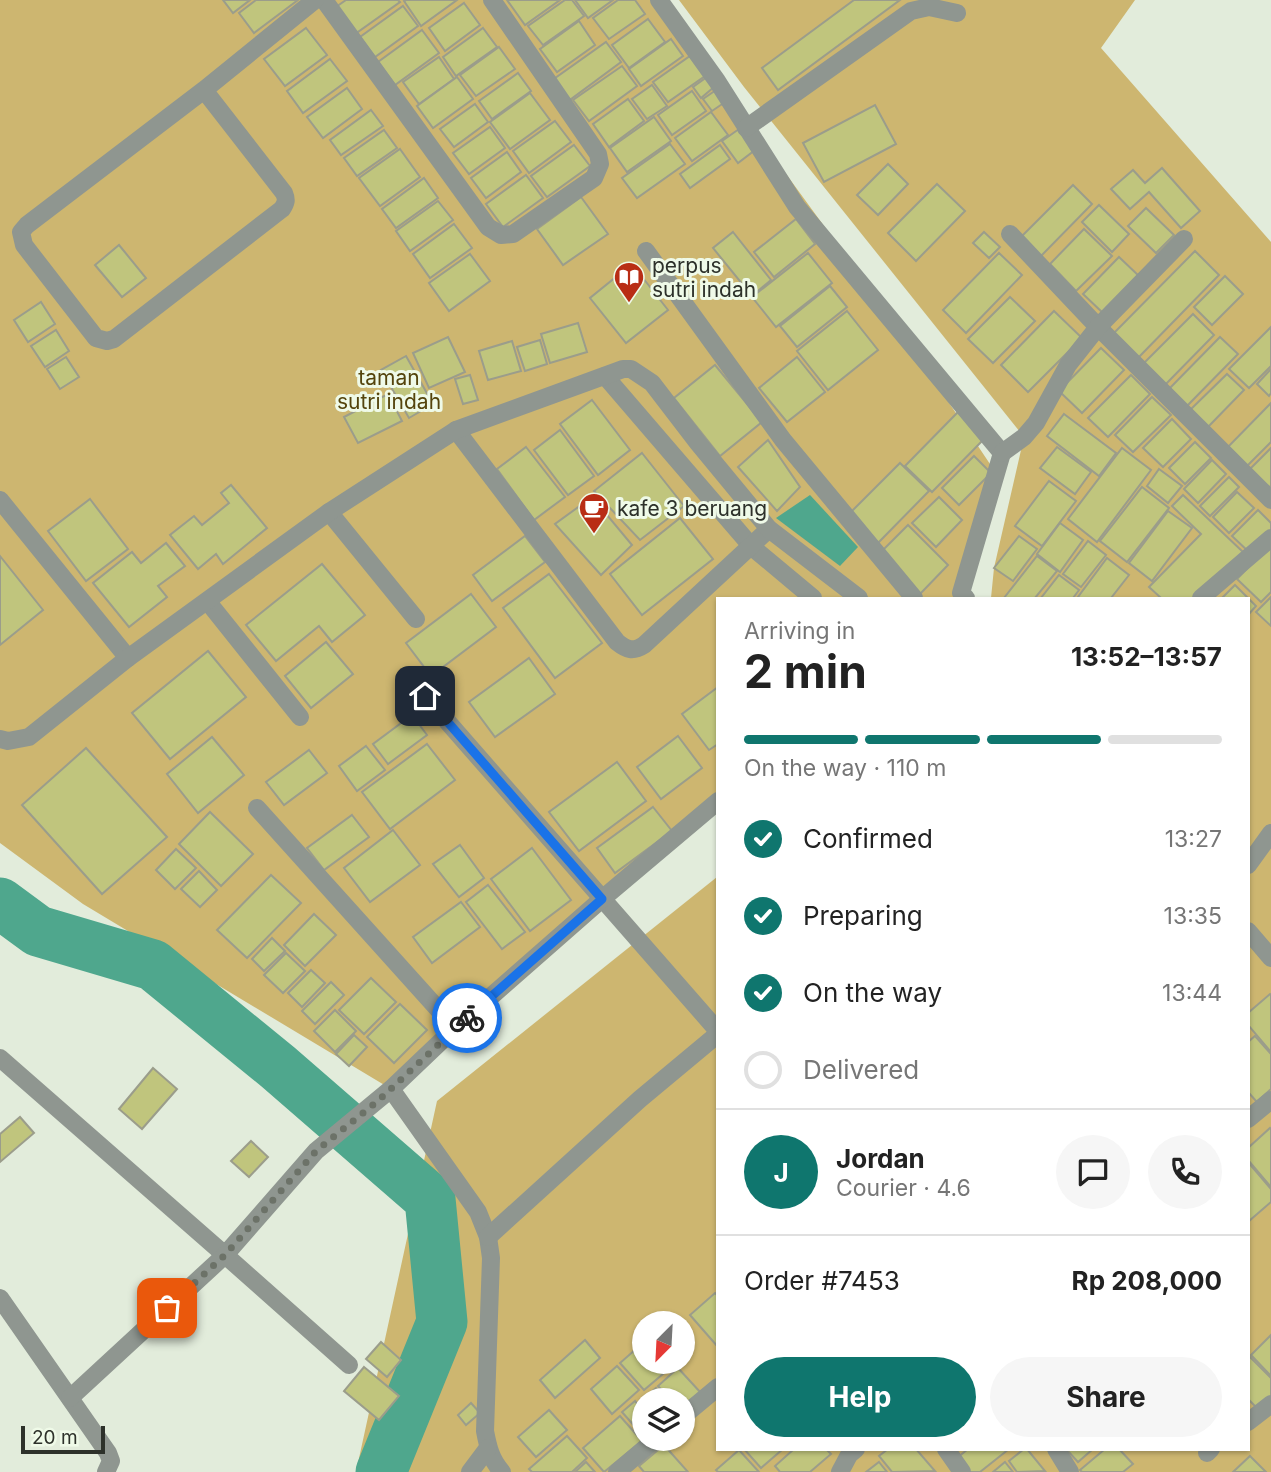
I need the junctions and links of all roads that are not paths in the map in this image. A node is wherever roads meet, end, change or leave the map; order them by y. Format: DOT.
graph roads {
  1 [pos="315,0"];
  2 [pos="324,0"];
  3 [pos="492,0"];
  4 [pos="659,0"];
  5 [pos="957,13"];
  6 [pos="204,90"];
  7 [pos="746,128"];
  8 [pos="1010,233"];
  9 [pos="1184,239"];
  10 [pos="646,251"];
  11 [pos="1098,327"];
  12 [pos="604,376"];
  13 [pos="456,430"];
  14 [pos="1002,453"];
  15 [pos="0,500"];
  16 [pos="1271,500"];
  17 [pos="329,512"];
  18 [pos="769,529"];
  19 [pos="1271,538"];
  20 [pos="752,547"];
  21 [pos="812,597"];
  22 [pos="858,597"];
  23 [pos="913,597"];
  24 [pos="960,597"];
  25 [pos="1202,597"];
  26 [pos="208,602"];
  27 [pos="416,619"];
  28 [pos="128,658"];
  29 [pos="425,696"];
  30 [pos="300,717"];
  31 [pos="0,739"];
  32 [pos="716,803"];
  33 [pos="257,808"];
  34 [pos="1271,834"];
  35 [pos="1250,862"];
  36 [pos="602,899"];
  37 [pos="1250,933"];
  38 [pos="1271,958"];
  39 [pos="455,1028"];
  40 [pos="716,1030"];
  41 [pos="716,1034"];
  42 [pos="0,1058"];
  43 [pos="391,1089"];
  44 [pos="1271,1100"];
  45 [pos="1250,1117"];
  46 [pos="488,1237"];
  47 [pos="225,1255"];
  48 [pos="0,1298"];
  49 [pos="349,1365"];
  50 [pos="716,1389"];
  51 [pos="70,1398"];
  52 [pos="1271,1404"];
  53 [pos="695,1406"];
  54 [pos="1250,1420"];
  55 [pos="488,1448"];
  56 [pos="642,1451"];
  57 [pos="854,1451"];
  58 [pos="947,1451"];
  59 [pos="1057,1451"];
  60 [pos="106,1472"];
  61 [pos="470,1472"];
  62 [pos="502,1472"];
  63 [pos="617,1472"];
  64 [pos="840,1472"];
  65 [pos="962,1472"];
  66 [pos="1070,1472"];
  1 -- 6 [label="street"];
  2 -- 3 [label="street"];
  4 -- 7 [label="street"];
  5 -- 7 [label="street"];
  6 -- 6 [label="street"];
  7 -- 14 [label="street"];
  8 -- 11 [label="street"];
  9 -- 11 [label="street"];
  10 -- 23 [label="street"];
  11 -- 14 [label="street"];
  11 -- 16 [label="street"];
  12 -- 13 [label="street"];
  12 -- 18 [label="street"];
  12 -- 20 [label="street"];
  13 -- 17 [label="street"];
  13 -- 20 [label="street"];
  14 -- 24 [label="street"];
  15 -- 28 [label="street"];
  17 -- 26 [label="street"];
  17 -- 27 [label="street"];
  18 -- 20 [label="street"];
  18 -- 22 [label="street"];
  19 -- 25 [label="street"];
  20 -- 21 [label="street"];
  26 -- 28 [label="street"];
  26 -- 30 [label="street"];
  28 -- 31 [label="street"];
  29 -- 36 [label="street"];
  32 -- 36 [label="street"];
  33 -- 39 [label="street"];
  34 -- 35 [label="street"];
  36 -- 39 [label="street"];
  36 -- 40 [label="street"];
  37 -- 38 [label="street"];
  39 -- 43 [label="street"];
  41 -- 46 [label="street"];
  42 -- 47 [label="street"];
  43 -- 46 [label="street"];
  43 -- 47 [label="street"];
  44 -- 45 [label="street"];
  46 -- 55 [label="street"];
  47 -- 49 [label="street"];
  47 -- 51 [label="street"];
  48 -- 51 [label="street"];
  50 -- 53 [label="street"];
  51 -- 60 [label="street"];
  52 -- 54 [label="street"];
  55 -- 61 [label="street"];
  55 -- 62 [label="street"];
  56 -- 63 [label="street"];
  57 -- 64 [label="street"];
  58 -- 65 [label="street"];
  59 -- 66 [label="street"];
}
